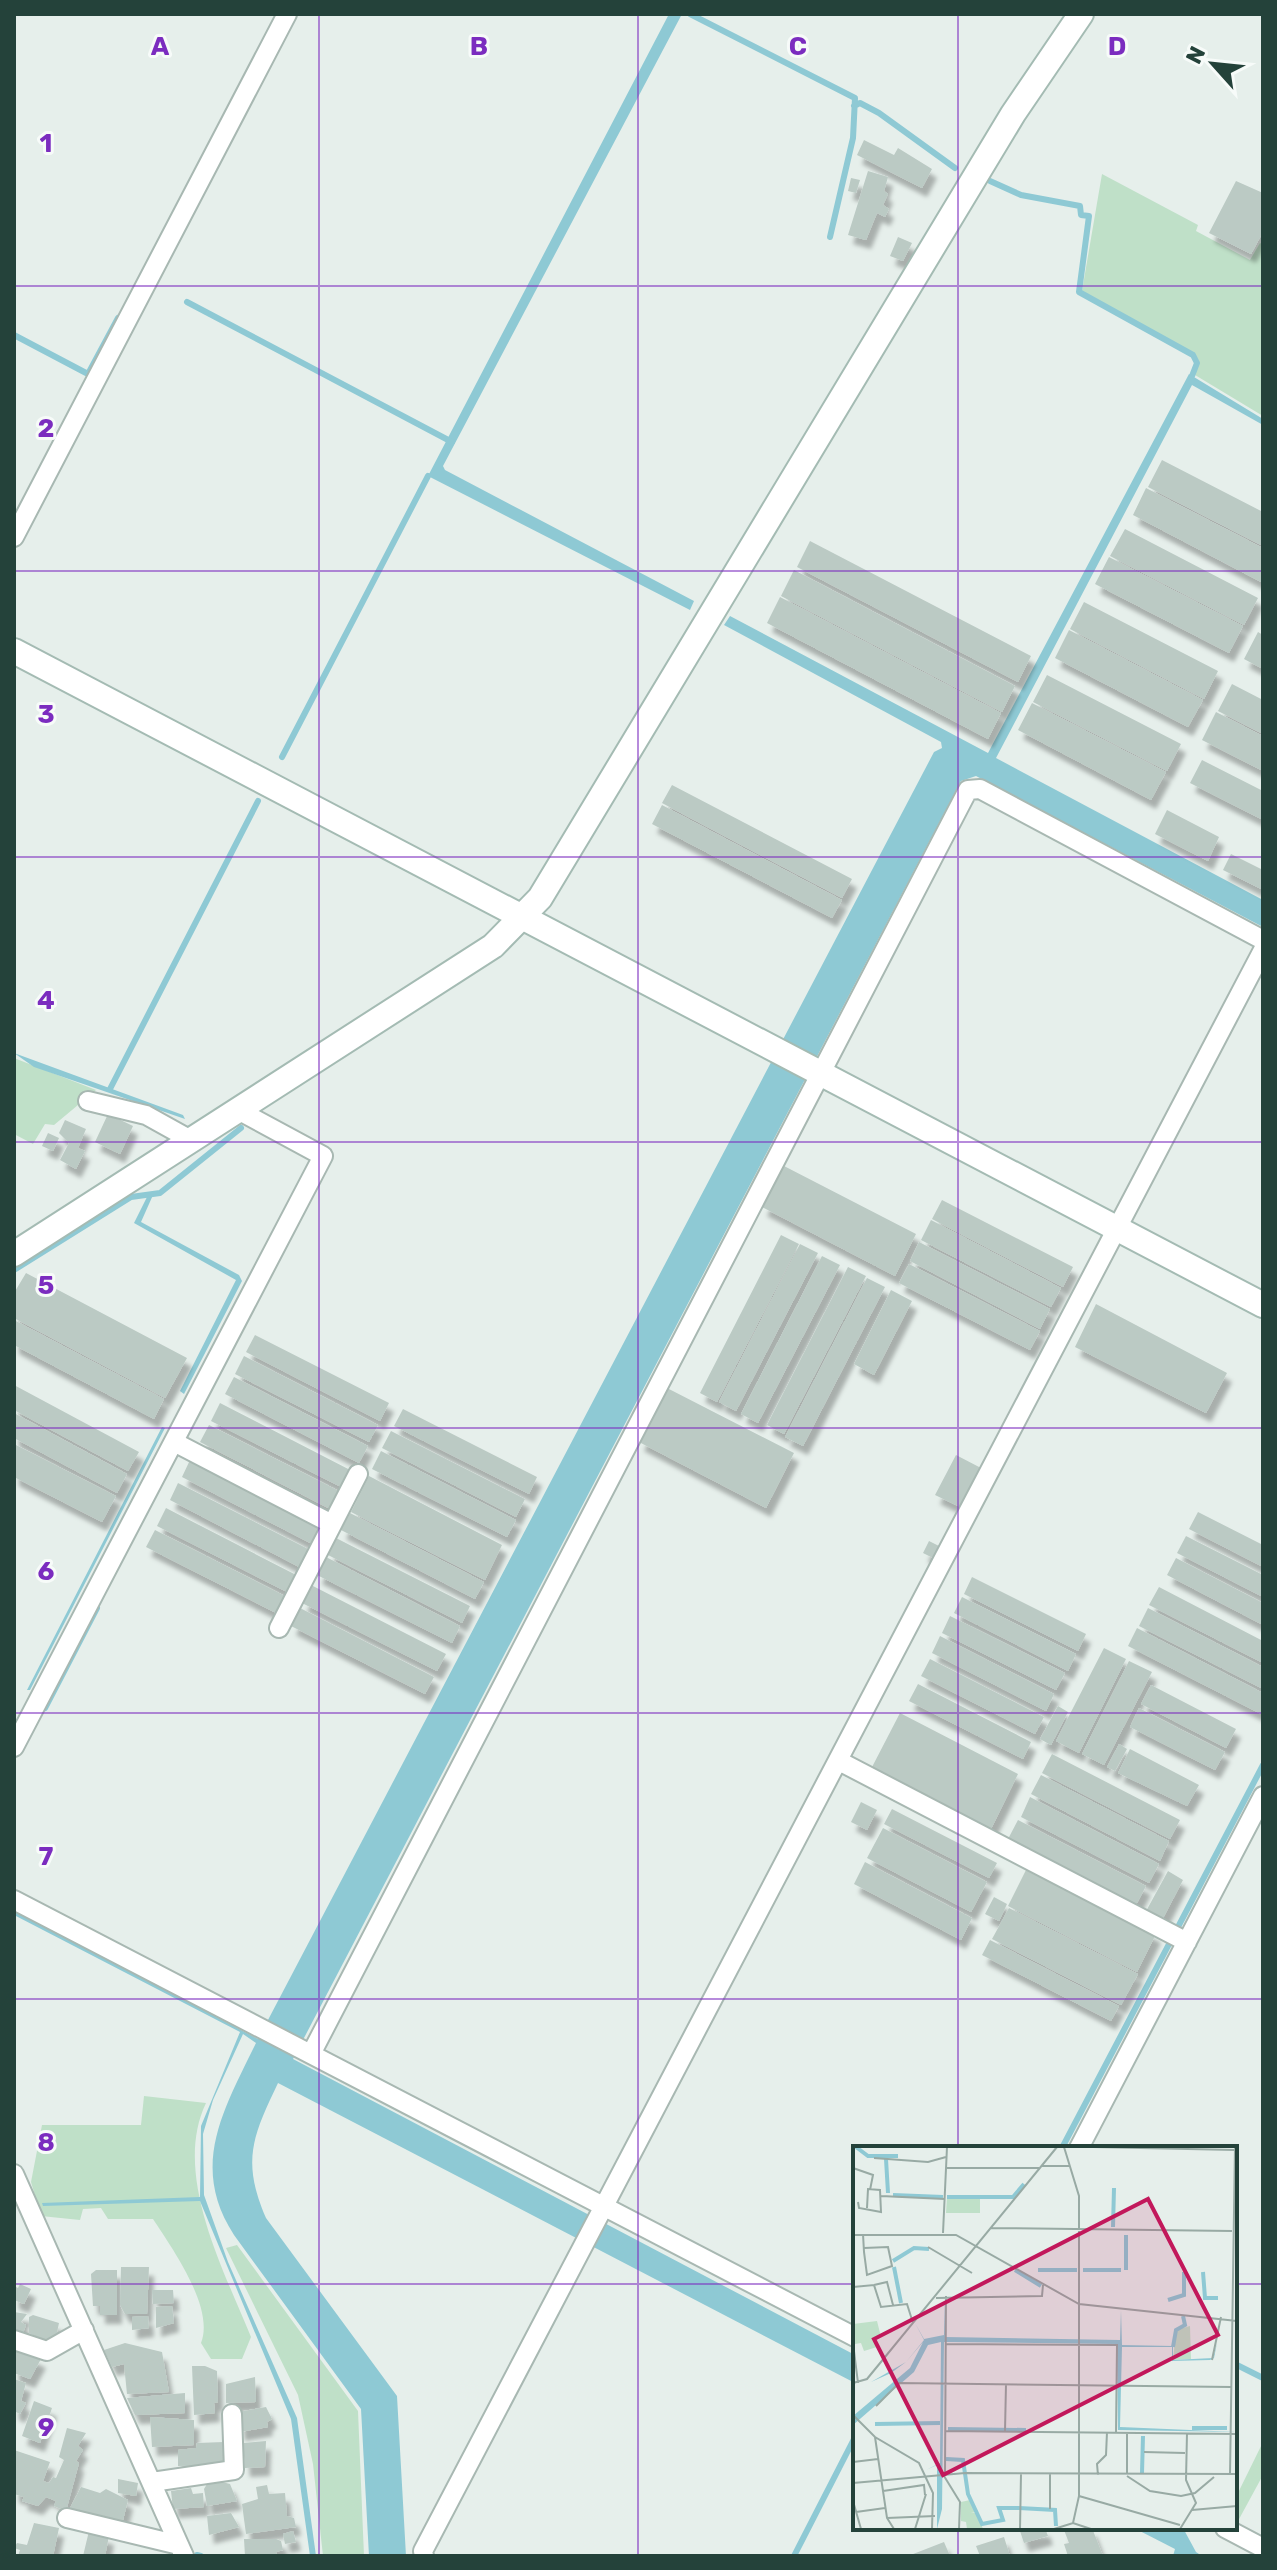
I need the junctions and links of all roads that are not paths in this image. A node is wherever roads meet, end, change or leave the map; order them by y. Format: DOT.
graph roads {
  1 [pos="287,14"];
  2 [pos="1081,14"];
  3 [pos="14,537"];
  4 [pos="14,651"];
  5 [pos="522,917"];
  6 [pos="1263,940"];
  7 [pos="1263,950"];
  8 [pos="817,1071"];
  9 [pos="88,1101"];
  10 [pos="238,1110"];
  11 [pos="191,1140"];
  12 [pos="1116,1228"];
  13 [pos="14,1254"];
  14 [pos="1263,1305"];
  15 [pos="174,1442"];
  16 [pos="358,1474"];
  17 [pos="332,1524"];
  18 [pos="279,1628"];
  19 [pos="14,1747"];
  20 [pos="839,1761"];
  21 [pos="1263,1796"];
  22 [pos="14,1900"];
  23 [pos="1187,1942"];
  24 [pos="311,2054"];
  25 [pos="1080,2146"];
  26 [pos="14,2174"];
  27 [pos="603,2206"];
  28 [pos="23,2215"];
  29 [pos="84,2330"];
  30 [pos="853,2336"];
  31 [pos="14,2340"];
  32 [pos="232,2414"];
  33 [pos="152,2482"];
  34 [pos="67,2518"];
  35 [pos="1229,2530"];
  36 [pos="1263,2548"];
  37 [pos="182,2551"];
  38 [pos="424,2556"];
  1 -- 3 [label="street"];
  2 -- 5 [label="street"];
  4 -- 5 [label="street"];
  5 -- 8 [label="street"];
  5 -- 10 [label="street"];
  6 -- 8 [label="street"];
  7 -- 12 [label="street"];
  8 -- 12 [label="street"];
  8 -- 24 [label="street"];
  9 -- 11 [label="street"];
  10 -- 11 [label="street"];
  10 -- 15 [label="street"];
  11 -- 13 [label="street"];
  12 -- 14 [label="street"];
  12 -- 20 [label="street"];
  15 -- 17 [label="street"];
  15 -- 19 [label="street"];
  16 -- 17 [label="street"];
  17 -- 18 [label="street"];
  20 -- 23 [label="street"];
  20 -- 27 [label="street"];
  21 -- 23 [label="street"];
  22 -- 24 [label="street"];
  23 -- 25 [label="street"];
  24 -- 27 [label="street"];
  26 -- 28 [label="street"];
  27 -- 30 [label="street"];
  27 -- 38 [label="street"];
  28 -- 29 [label="street"];
  29 -- 31 [label="street"];
  29 -- 33 [label="street"];
  32 -- 33 [label="street"];
  33 -- 37 [label="street"];
  34 -- 37 [label="street"];
  35 -- 36 [label="street"];
}
